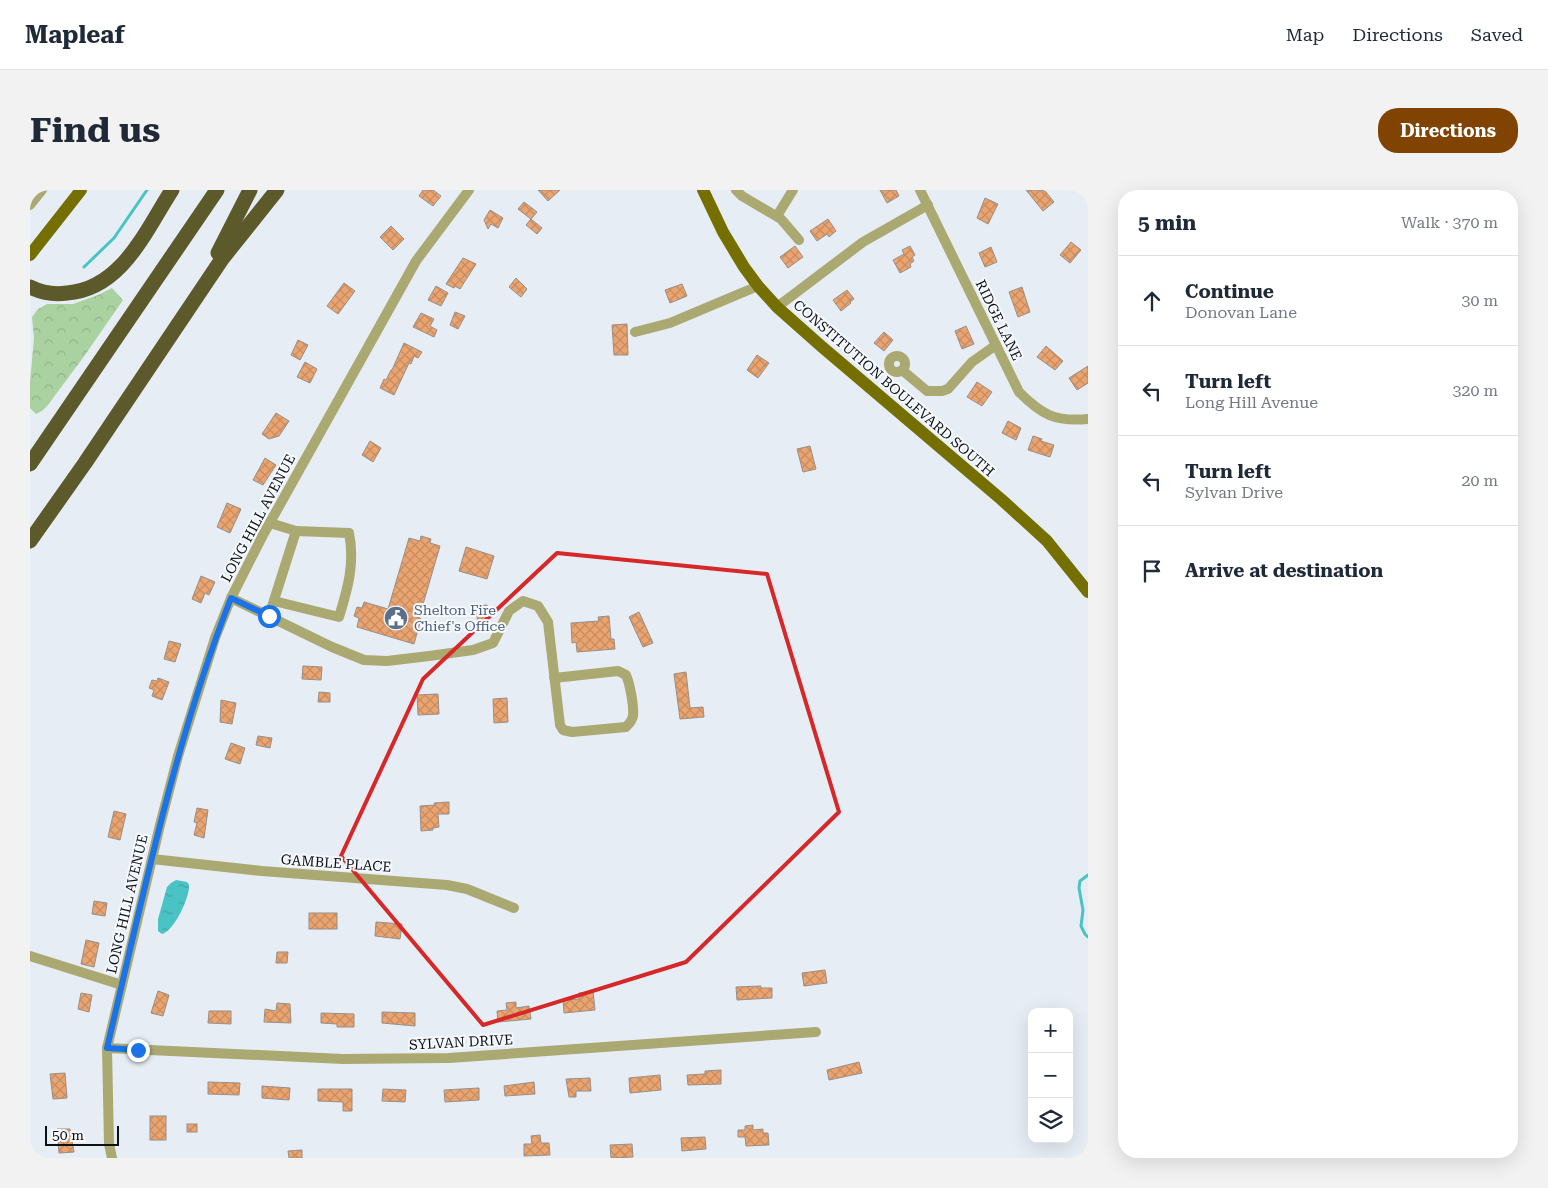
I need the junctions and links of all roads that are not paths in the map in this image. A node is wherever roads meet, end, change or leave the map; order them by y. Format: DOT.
graph roads {
  1 [pos="42,190"];
  2 [pos="81,190"];
  3 [pos="172,190"];
  4 [pos="217,190"];
  5 [pos="250,190"];
  6 [pos="277,190"];
  7 [pos="469,190"];
  8 [pos="703,190"];
  9 [pos="736,190"];
  10 [pos="793,190"];
  11 [pos="920,190"];
  12 [pos="30,206"];
  13 [pos="928,206"];
  14 [pos="777,216"];
  15 [pos="799,240"];
  16 [pos="30,255"];
  17 [pos="758,286"];
  18 [pos="30,287"];
  19 [pos="777,307"];
  20 [pos="635,332"];
  21 [pos="171,337"];
  22 [pos="996,345"];
  23 [pos="902,370"];
  24 [pos="1088,419"];
  25 [pos="30,464"];
  26 [pos="270,523"];
  27 [pos="296,532"];
  28 [pos="30,541"];
  29 [pos="1088,592"];
  30 [pos="231,598"];
  31 [pos="274,601"];
  32 [pos="269,616"];
  33 [pos="554,678"];
  34 [pos="152,859"];
  35 [pos="514,908"];
  36 [pos="30,956"];
  37 [pos="122,985"];
  38 [pos="816,1032"];
  39 [pos="107,1048"];
  40 [pos="112,1158"];
  1 -- 12 [label="street"];
  2 -- 16 [label="main road"];
  3 -- 18 [label="highway"];
  4 -- 25 [label="highway"];
  5 -- 21 [label="highway"];
  6 -- 21 [label="highway"];
  7 -- 26 [label="street, LONG HILL AVENUE"];
  8 -- 17 [label="main road, CONSTITUTION BOULEVARD SOUTH"];
  9 -- 14 [label="street"];
  10 -- 14 [label="street"];
  11 -- 13 [label="street, RIDGE LANE"];
  13 -- 19 [label="street"];
  13 -- 22 [label="street, RIDGE LANE"];
  14 -- 15 [label="street"];
  17 -- 19 [label="main road, CONSTITUTION BOULEVARD SOUTH"];
  17 -- 20 [label="street"];
  19 -- 29 [label="main road, CONSTITUTION BOULEVARD SOUTH"];
  21 -- 28 [label="highway"];
  22 -- 23 [label="street"];
  22 -- 24 [label="street, RIDGE LANE"];
  26 -- 27 [label="street"];
  26 -- 30 [label="street, LONG HILL AVENUE"];
  27 -- 31 [label="street"];
  27 -- 31 [label="street"];
  30 -- 32 [label="street"];
  30 -- 34 [label="street, LONG HILL AVENUE"];
  31 -- 32 [label="street"];
  32 -- 33 [label="street"];
  33 -- 33 [label="street"];
  34 -- 35 [label="street, GAMBLE PLACE"];
  34 -- 37 [label="street, LONG HILL AVENUE"];
  36 -- 37 [label="street"];
  37 -- 39 [label="street, LONG HILL AVENUE"];
  38 -- 39 [label="street, SYLVAN DRIVE"];
  39 -- 40 [label="street, LONG HILL AVENUE"];
}
